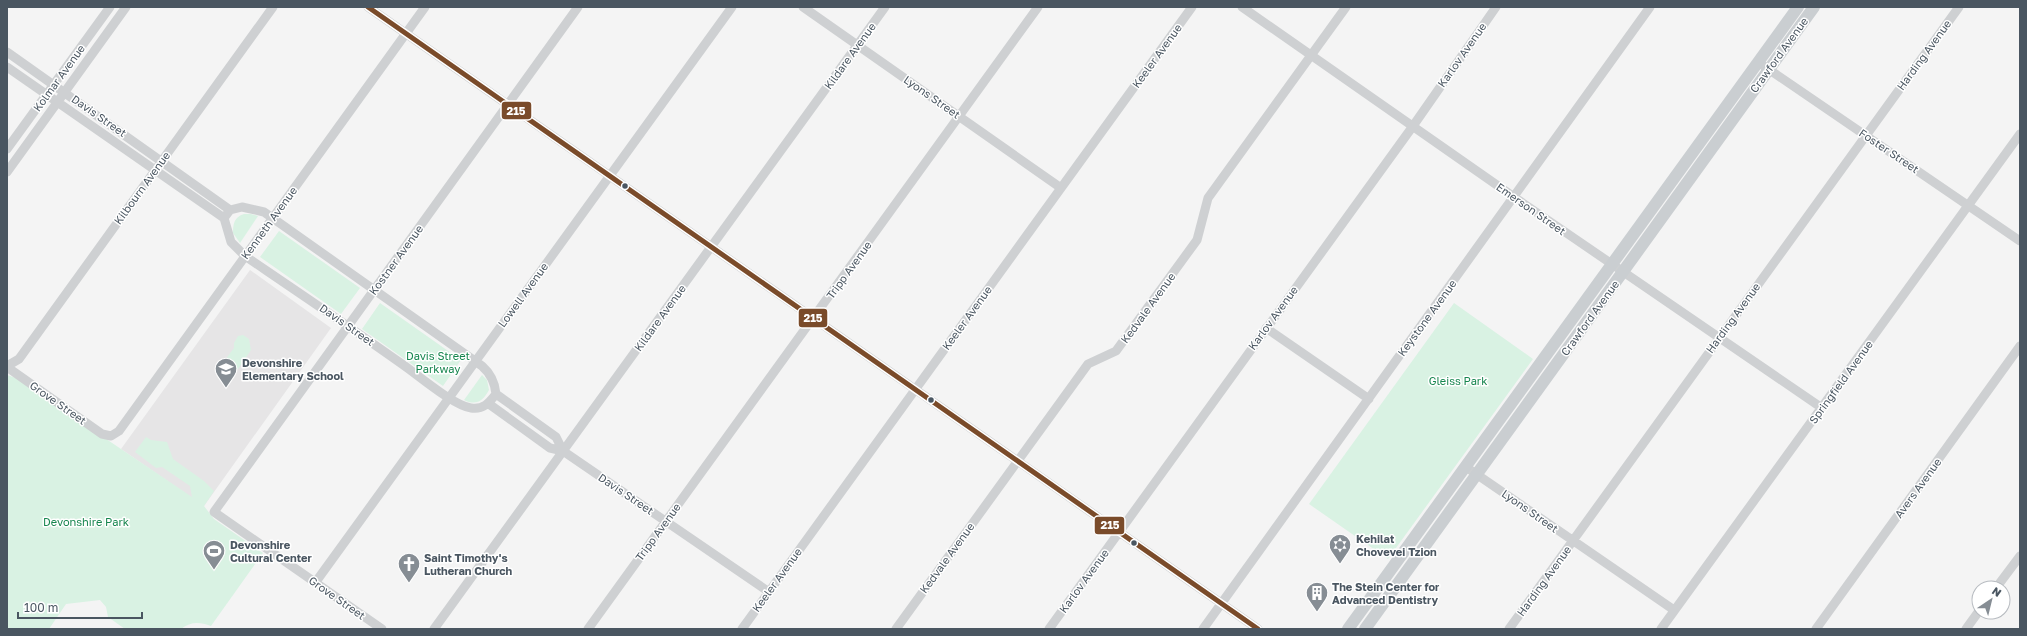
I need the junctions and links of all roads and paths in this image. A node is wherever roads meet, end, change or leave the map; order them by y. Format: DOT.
graph roads {
  1 [pos="110,7"];
  2 [pos="126,7"];
  3 [pos="273,7"];
  4 [pos="368,7"];
  5 [pos="425,7"];
  6 [pos="578,7"];
  7 [pos="732,7"];
  8 [pos="803,7"];
  9 [pos="885,7"];
  10 [pos="1038,7"];
  11 [pos="1192,7"];
  12 [pos="1242,7"];
  13 [pos="1346,7"];
  14 [pos="1496,7"];
  15 [pos="1650,7"];
  16 [pos="1798,7"];
  17 [pos="1814,7"];
  18 [pos="1959,7"];
  19 [pos="406,33"];
  20 [pos="858,45"];
  21 [pos="7,52"];
  22 [pos="1310,55"];
  23 [pos="1758,62"];
  24 [pos="7,67"];
  25 [pos="1769,70"];
  26 [pos="54,85"];
  27 [pos="65,92"];
  28 [pos="47,95"];
  29 [pos="58,102"];
  30 [pos="508,105"];
  31 [pos="959,116"];
  32 [pos="1413,126"];
  33 [pos="2020,134"];
  34 [pos="1866,135"];
  35 [pos="7,149"];
  36 [pos="162,160"];
  37 [pos="155,170"];
  38 [pos="7,172"];
  39 [pos="610,176"];
  40 [pos="1061,188"];
  41 [pos="1514,197"];
  42 [pos="1968,205"];
  43 [pos="230,210"];
  44 [pos="224,218"];
  45 [pos="272,218"];
  46 [pos="2020,241"];
  47 [pos="711,247"];
  48 [pos="245,256"];
  49 [pos="1612,264"];
  50 [pos="1623,272"];
  51 [pos="374,290"];
  52 [pos="814,318"];
  53 [pos="348,326"];
  54 [pos="1266,328"];
  55 [pos="1718,338"];
  56 [pos="2020,346"];
  57 [pos="476,361"];
  58 [pos="7,366"];
  59 [pos="916,390"];
  60 [pos="496,394"];
  61 [pos="449,397"];
  62 [pos="1369,399"];
  63 [pos="488,404"];
  64 [pos="1822,408"];
  65 [pos="111,436"];
  66 [pos="563,451"];
  67 [pos="1018,461"];
  68 [pos="1466,467"];
  69 [pos="1476,474"];
  70 [pos="214,512"];
  71 [pos="666,521"];
  72 [pos="1120,532"];
  73 [pos="1573,541"];
  74 [pos="2020,556"];
  75 [pos="2002,580"];
  76 [pos="315,583"];
  77 [pos="769,592"];
  78 [pos="1222,604"];
  79 [pos="1674,610"];
  80 [pos="1973,620"];
  81 [pos="382,629"];
  82 [pos="434,629"];
  83 [pos="588,629"];
  84 [pos="742,629"];
  85 [pos="896,629"];
  86 [pos="1049,629"];
  87 [pos="1203,629"];
  88 [pos="1258,629"];
  89 [pos="1348,629"];
  90 [pos="1365,629"];
  91 [pos="1509,629"];
  92 [pos="1661,629"];
  93 [pos="1816,629"];
  94 [pos="1966,629"];
  1 -- 26 [label="street, Kolmar Avenue"];
  2 -- 27 [label="street, Kolmar Avenue"];
  3 -- 36 [label="street, Kilbourn Avenue"];
  4 -- 19 [label="street"];
  5 -- 19 [label="street, Kenneth Avenue"];
  6 -- 30 [label="street, Kostner Avenue"];
  7 -- 39 [label="street, Lowell Avenue"];
  8 -- 20 [label="street, Lyons Street"];
  9 -- 20 [label="street, Kildare Avenue"];
  10 -- 31 [label="street, Tripp Avenue"];
  11 -- 40 [label="street, Keeler Avenue"];
  12 -- 22 [label="street, Emerson Street"];
  13 -- 22 [label="street, Kedvale Avenue"];
  14 -- 32 [label="street, Karlov Avenue"];
  15 -- 41 [label="street, Keystone Avenue"];
  16 -- 23 [label="main road, Crawford Avenue"];
  17 -- 25 [label="main road, Crawford Avenue"];
  18 -- 34 [label="street, Harding Avenue"];
  19 -- 30 [label="street"];
  19 -- 45 [label="street, Kenneth Avenue"];
  20 -- 31 [label="street, Lyons Street"];
  20 -- 47 [label="street, Kildare Avenue"];
  21 -- 26 [label="street, Davis Street"];
  22 -- 32 [label="street, Emerson Street"];
  22 -- 67 [label="street, Kedvale Avenue"];
  23 -- 25 [label="street, Foster Street"];
  23 -- 49 [label="main road, Crawford Avenue"];
  24 -- 28 [label="street, Davis Street"];
  25 -- 34 [label="street, Foster Street"];
  25 -- 50 [label="main road, Crawford Avenue"];
  26 -- 27 [label="street, Davis Street"];
  26 -- 28 [label="street, Kolmar Avenue"];
  27 -- 29 [label="street, Kolmar Avenue"];
  27 -- 36 [label="street, Davis Street"];
  28 -- 29 [label="street, Davis Street"];
  28 -- 35 [label="street, Kolmar Avenue"];
  29 -- 37 [label="street, Davis Street"];
  29 -- 38 [label="street, Kolmar Avenue"];
  30 -- 39 [label="street"];
  30 -- 51 [label="street, Kostner Avenue"];
  31 -- 40 [label="street, Lyons Street"];
  31 -- 52 [label="street, Tripp Avenue"];
  32 -- 41 [label="street, Emerson Street"];
  32 -- 54 [label="street, Karlov Avenue"];
  33 -- 42 [label="street, Springfield Avenue"];
  34 -- 42 [label="street, Foster Street"];
  34 -- 55 [label="street, Harding Avenue"];
  36 -- 37 [label="street, Kilbourn Avenue"];
  36 -- 43 [label="street, Davis Street"];
  37 -- 44 [label="street, Davis Street"];
  37 -- 58 [label="street, Kilbourn Avenue"];
  39 -- 47 [label="street"];
  39 -- 57 [label="street, Lowell Avenue"];
  40 -- 59 [label="street, Keeler Avenue"];
  41 -- 49 [label="street, Emerson Street"];
  41 -- 62 [label="street, Keystone Avenue"];
  42 -- 46 [label="street, Foster Street"];
  42 -- 64 [label="street, Springfield Avenue"];
  43 -- 44 [label="street"];
  43 -- 45 [label="street"];
  44 -- 48 [label="street, Davis Street"];
  45 -- 48 [label="street, Kenneth Avenue"];
  45 -- 51 [label="street"];
  47 -- 52 [label="street"];
  47 -- 66 [label="street, Kildare Avenue"];
  48 -- 53 [label="street, Davis Street"];
  48 -- 65 [label="street, Kenneth Avenue"];
  49 -- 50 [label="street, Emerson Street"];
  49 -- 68 [label="main road, Crawford Avenue"];
  50 -- 55 [label="street, Emerson Street"];
  50 -- 69 [label="main road, Crawford Avenue"];
  51 -- 53 [label="street, Kostner Avenue"];
  51 -- 57 [label="street"];
  52 -- 59 [label="street"];
  52 -- 71 [label="street, Tripp Avenue"];
  53 -- 61 [label="street, Davis Street"];
  53 -- 70 [label="street, Kostner Avenue"];
  54 -- 62 [label="street"];
  54 -- 72 [label="street, Karlov Avenue"];
  55 -- 64 [label="street, Emerson Street"];
  55 -- 73 [label="street, Harding Avenue"];
  56 -- 93 [label="street, Avers Avenue"];
  57 -- 60 [label="street"];
  57 -- 61 [label="street, Lowell Avenue"];
  58 -- 65 [label="street, Grove Street"];
  59 -- 67 [label="street"];
  59 -- 77 [label="street, Keeler Avenue"];
  60 -- 63 [label="street"];
  60 -- 66 [label="street, Davis Street"];
  61 -- 63 [label="street, Davis Street"];
  61 -- 76 [label="street, Lowell Avenue"];
  62 -- 78 [label="street, Keystone Avenue"];
  63 -- 66 [label="street, Davis Street"];
  64 -- 79 [label="street, Springfield Avenue"];
  66 -- 71 [label="street, Davis Street"];
  66 -- 82 [label="street, Kildare Avenue"];
  67 -- 72 [label="street"];
  67 -- 85 [label="street, Kedvale Avenue"];
  68 -- 69 [label="street, Lyons Street"];
  68 -- 89 [label="main road, Crawford Avenue"];
  69 -- 73 [label="street, Lyons Street"];
  69 -- 90 [label="main road, Crawford Avenue"];
  70 -- 76 [label="street, Grove Street"];
  71 -- 77 [label="street, Davis Street"];
  71 -- 83 [label="street, Tripp Avenue"];
  72 -- 78 [label="street"];
  72 -- 86 [label="street, Karlov Avenue"];
  73 -- 79 [label="street, Lyons Street"];
  73 -- 91 [label="street, Harding Avenue"];
  74 -- 75 [label="street"];
  76 -- 81 [label="street, Grove Street"];
  77 -- 84 [label="street, Keeler Avenue"];
  78 -- 87 [label="street, Keystone Avenue"];
  78 -- 88 [label="street"];
  79 -- 92 [label="street, Springfield Avenue"];
  80 -- 94 [label="street"];
}
